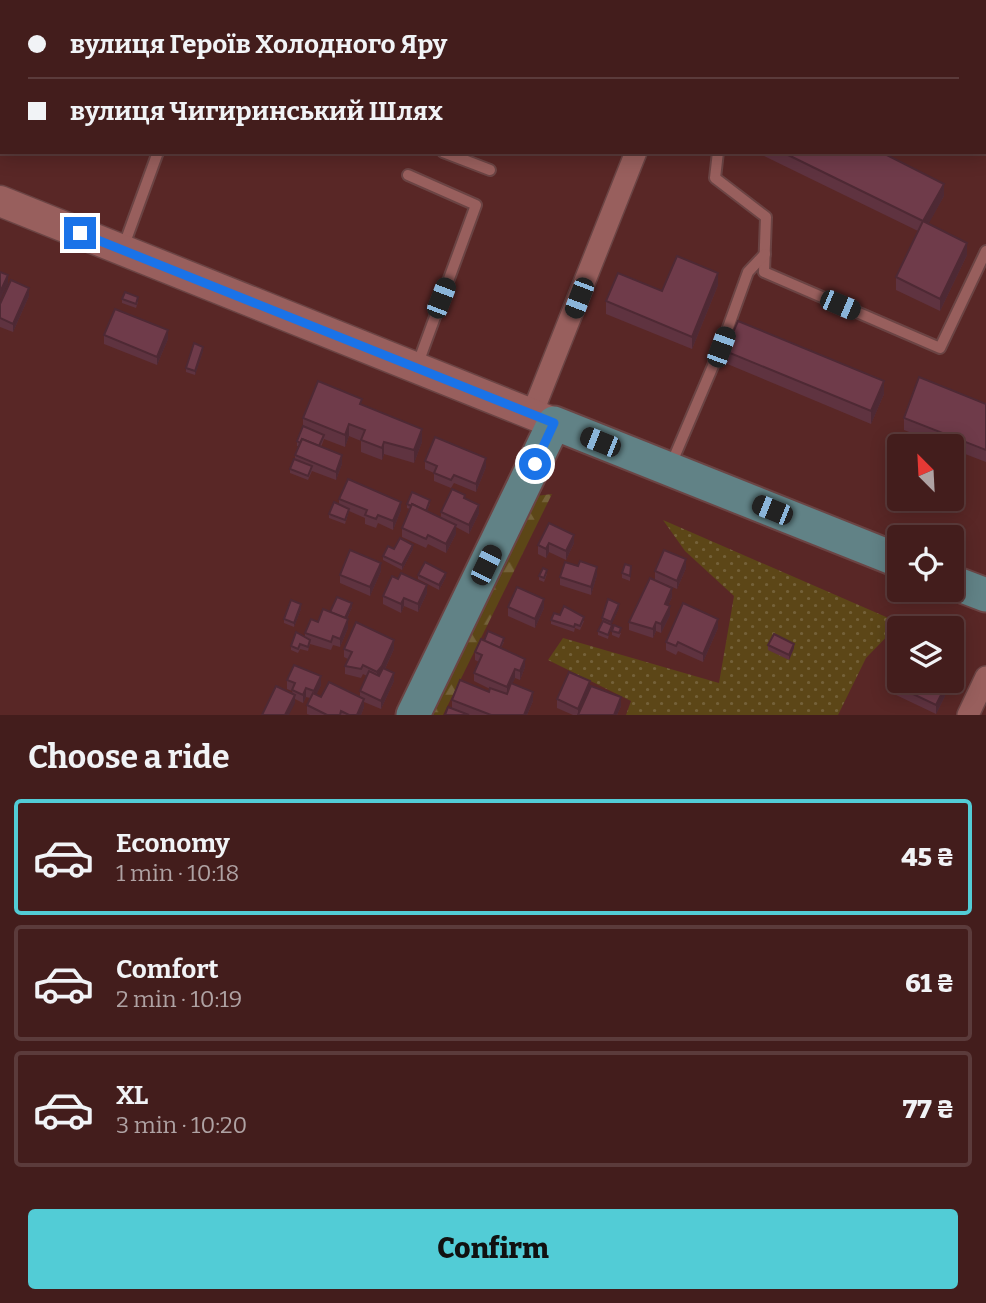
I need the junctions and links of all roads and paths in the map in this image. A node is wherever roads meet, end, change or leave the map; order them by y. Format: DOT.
graph roads {
  1 [pos="157,154"];
  2 [pos="448,154"];
  3 [pos="635,154"];
  4 [pos="718,154"];
  5 [pos="490,170"];
  6 [pos="408,175"];
  7 [pos="0,201"];
  8 [pos="122,250"];
  9 [pos="986,251"];
  10 [pos="765,254"];
  11 [pos="416,368"];
  12 [pos="543,419"];
  13 [pos="669,469"];
  14 [pos="887,556"];
  15 [pos="964,587"];
  16 [pos="986,595"];
  17 [pos="986,677"];
  18 [pos="413,715"];
  19 [pos="968,715"];
  1 -- 8 [label="lane"];
  2 -- 5 [label="lane"];
  3 -- 12 [label="street"];
  4 -- 10 [label="lane"];
  6 -- 11 [label="lane"];
  7 -- 8 [label="main road"];
  8 -- 11 [label="main road"];
  9 -- 10 [label="lane"];
  10 -- 13 [label="lane"];
  11 -- 12 [label="main road"];
  12 -- 13 [label="main road"];
  12 -- 18 [label="main road"];
  13 -- 14 [label="main road"];
  15 -- 16 [label="main road"];
  17 -- 19 [label="street"];
}
